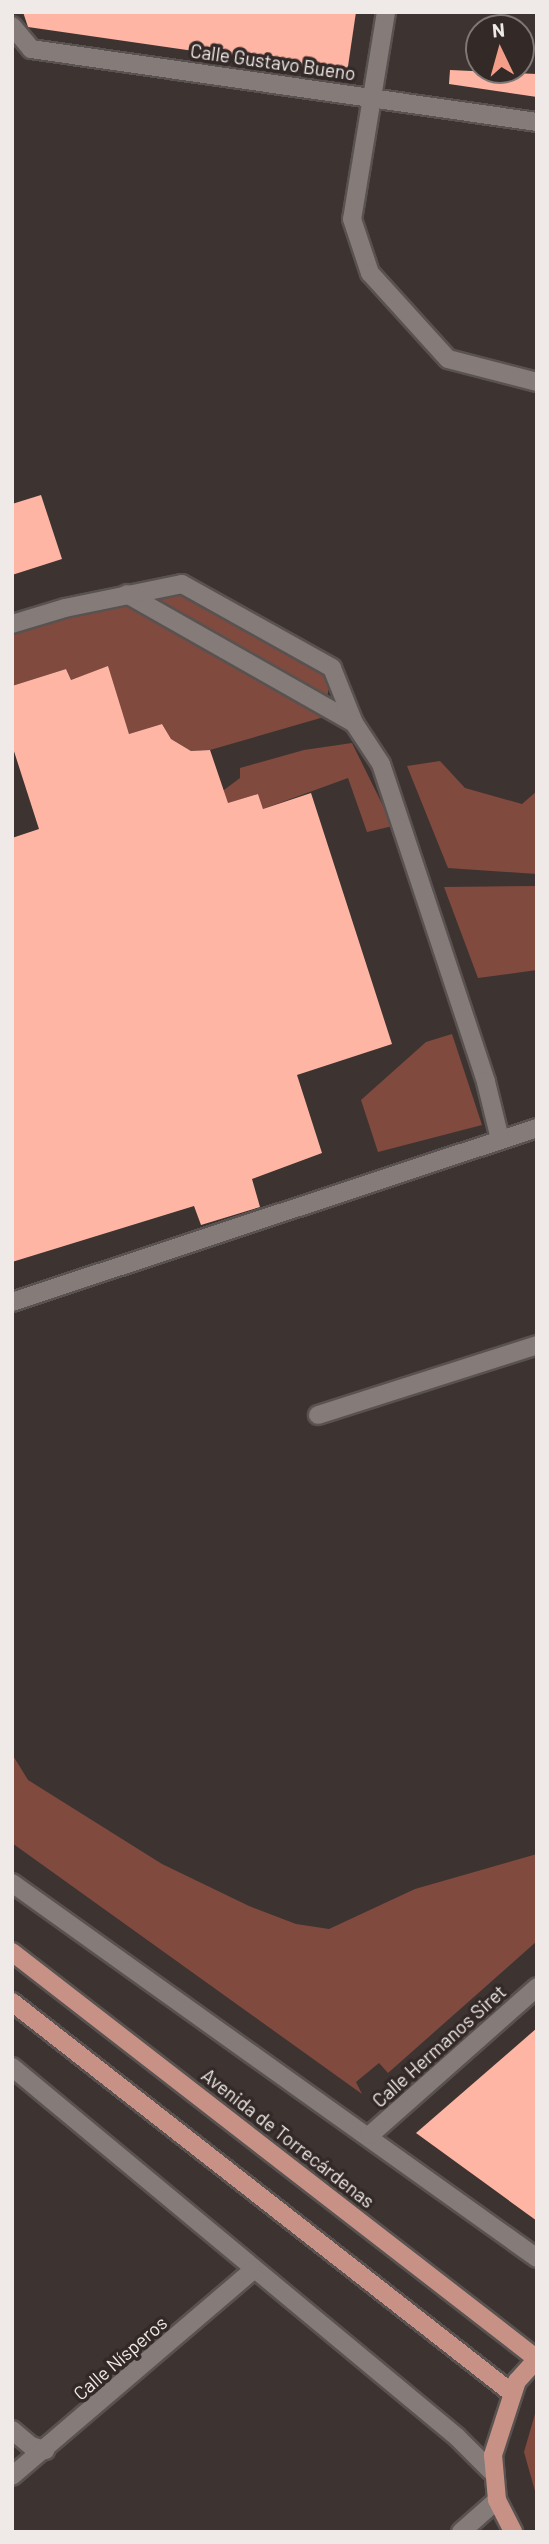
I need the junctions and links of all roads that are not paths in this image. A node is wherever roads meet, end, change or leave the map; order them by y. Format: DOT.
graph roads {
  1 [pos="386,12"];
  2 [pos="12,26"];
  3 [pos="372,97"];
  4 [pos="537,121"];
  5 [pos="537,382"];
  6 [pos="127,594"];
  7 [pos="12,624"];
  8 [pos="354,723"];
  9 [pos="537,1128"];
  10 [pos="500,1139"];
  11 [pos="12,1302"];
  12 [pos="537,1345"];
  13 [pos="318,1415"];
  14 [pos="12,1883"];
  15 [pos="12,1952"];
  16 [pos="537,1987"];
  17 [pos="12,2002"];
  18 [pos="12,2067"];
  19 [pos="370,2136"];
  20 [pos="537,2258"];
  21 [pos="253,2270"];
  22 [pos="537,2359"];
  23 [pos="512,2393"];
  24 [pos="12,2430"];
  25 [pos="45,2450"];
  26 [pos="491,2471"];
  27 [pos="12,2476"];
  28 [pos="497,2500"];
  29 [pos="461,2532"];
  30 [pos="513,2532"];
  1 -- 3 [label="street"];
  2 -- 3 [label="street, Calle Gustavo Bueno"];
  3 -- 4 [label="street, Calle Gustavo Bueno"];
  3 -- 5 [label="street"];
  6 -- 7 [label="street"];
  6 -- 8 [label="street"];
  6 -- 8 [label="street"];
  8 -- 10 [label="street"];
  9 -- 10 [label="street"];
  10 -- 11 [label="street"];
  12 -- 13 [label="street"];
  14 -- 19 [label="street"];
  15 -- 22 [label="main road, Avenida de Torrecárdenas"];
  16 -- 19 [label="street, Calle Hermanos Siret"];
  17 -- 23 [label="main road"];
  18 -- 21 [label="street"];
  19 -- 20 [label="street"];
  21 -- 25 [label="street, Calle Nísperos"];
  21 -- 26 [label="street"];
  22 -- 23 [label="main road"];
  23 -- 26 [label="main road"];
  24 -- 25 [label="street"];
  25 -- 27 [label="street, Calle Nísperos"];
  26 -- 28 [label="main road"];
  28 -- 29 [label="street"];
  28 -- 30 [label="main road"];
}
